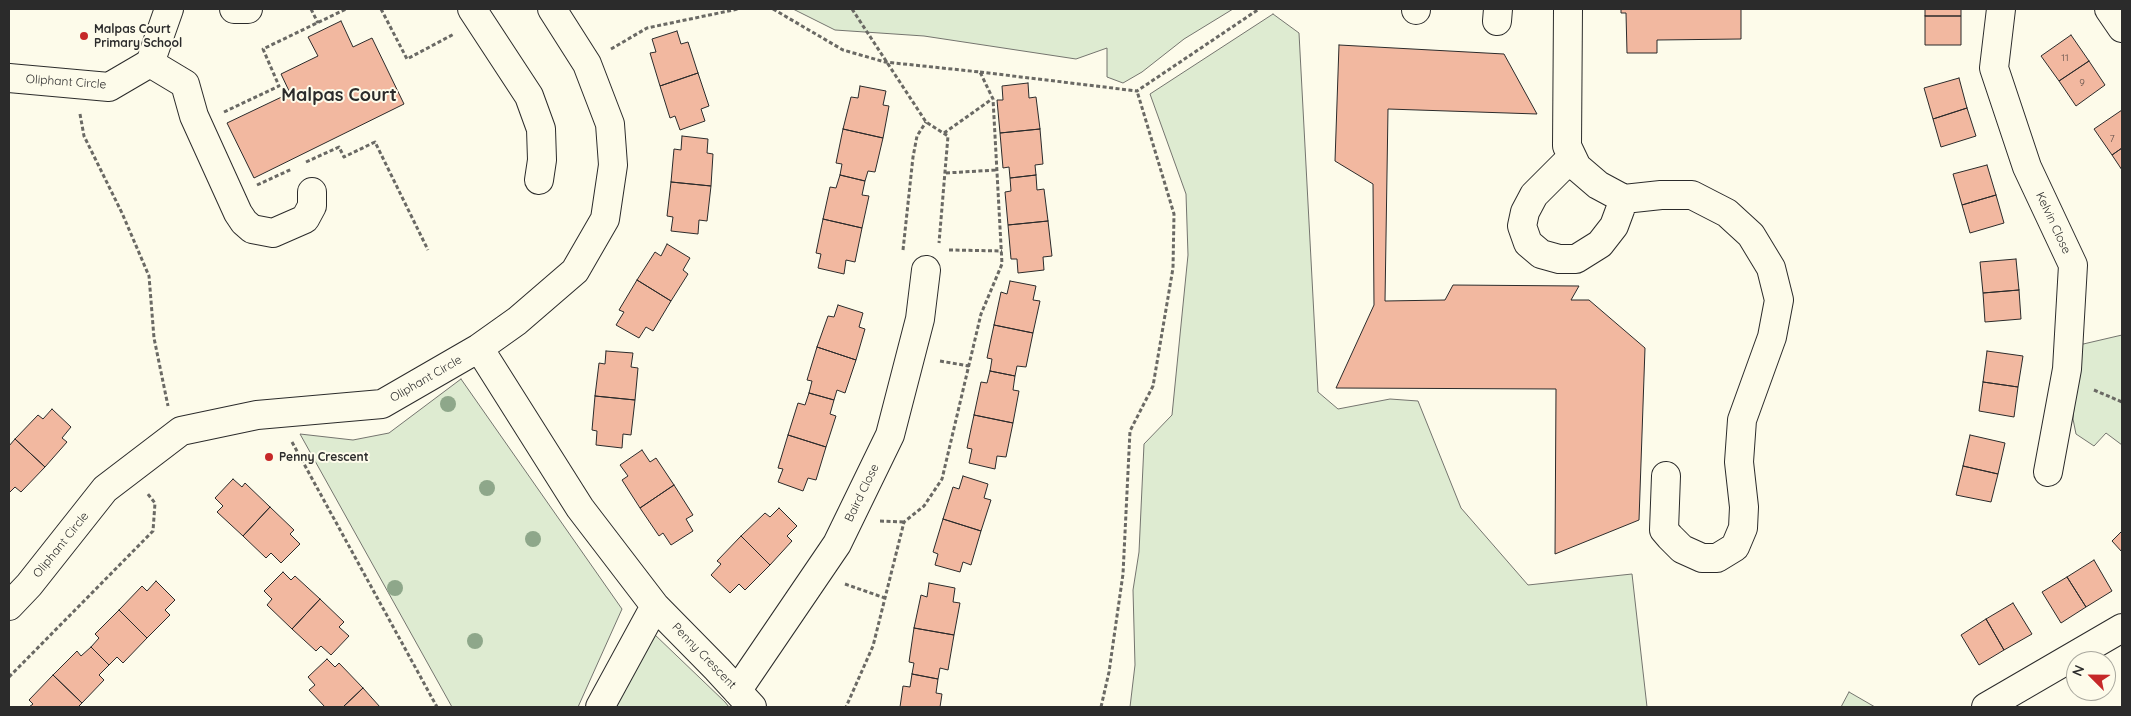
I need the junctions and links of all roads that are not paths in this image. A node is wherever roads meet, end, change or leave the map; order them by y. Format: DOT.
graph roads {
  1 [pos="169,9"];
  2 [pos="234,9"];
  3 [pos="248,9"];
  4 [pos="552,9"];
  5 [pos="1568,9"];
  6 [pos="2001,9"];
  7 [pos="2109,9"];
  8 [pos="475,15"];
  9 [pos="2122,28"];
  10 [pos="150,63"];
  11 [pos="9,78"];
  12 [pos="1572,157"];
  13 [pos="539,180"];
  14 [pos="312,192"];
  15 [pos="1624,199"];
  16 [pos="932,260"];
  17 [pos="479,348"];
  18 [pos="2048,472"];
  19 [pos="1666,476"];
  20 [pos="9,606"];
  21 [pos="655,606"];
  22 [pos="2122,628"];
  23 [pos="744,699"];
  24 [pos="600,707"];
  25 [pos="1986,707"];
  1 -- 10 [label="street"];
  2 -- 3 [label="street"];
  4 -- 17 [label="street, Oliphant Circle"];
  5 -- 12 [label="street"];
  6 -- 18 [label="street, Kelvin Close"];
  7 -- 9 [label="street"];
  8 -- 13 [label="street"];
  10 -- 11 [label="street, Oliphant Circle"];
  10 -- 14 [label="street"];
  12 -- 15 [label="street"];
  12 -- 15 [label="street"];
  15 -- 19 [label="street"];
  16 -- 23 [label="street, Baird Close"];
  17 -- 20 [label="street, Oliphant Circle"];
  17 -- 21 [label="street, Penny Crescent"];
  21 -- 23 [label="street, Penny Crescent"];
  21 -- 24 [label="street"];
  22 -- 25 [label="street"];
}
